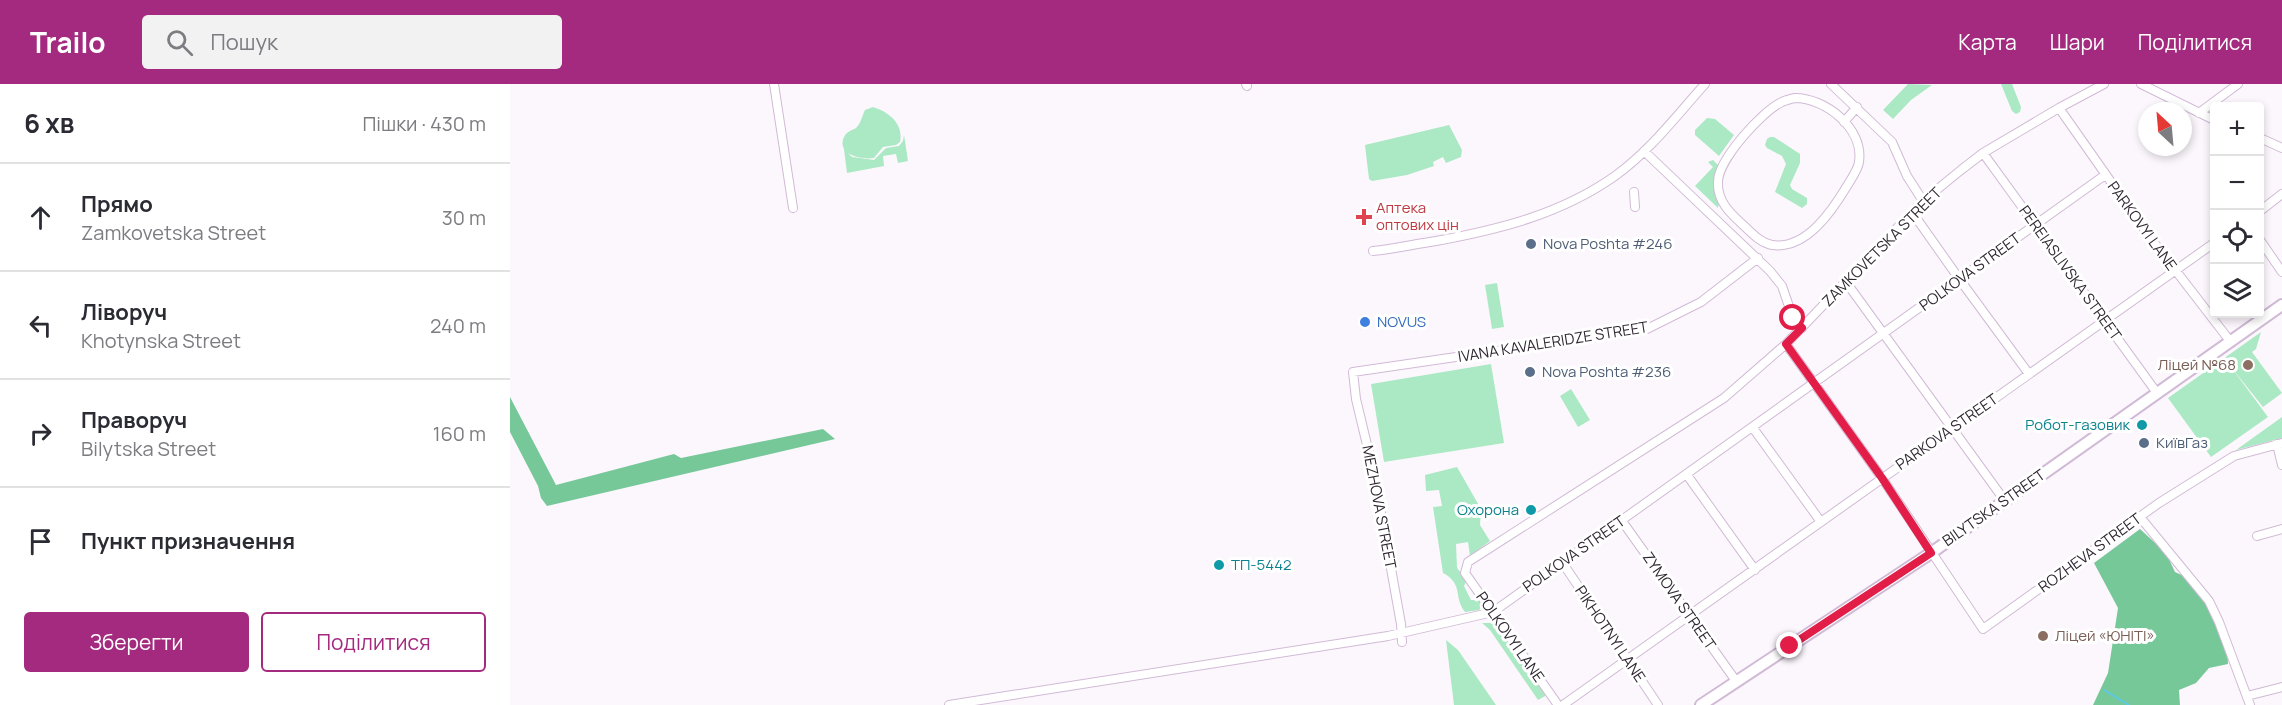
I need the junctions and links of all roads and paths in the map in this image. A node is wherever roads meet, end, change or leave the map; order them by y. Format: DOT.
graph roads {
  1 [pos="774,84"];
  2 [pos="1705,84"];
  3 [pos="1831,84"];
  4 [pos="2141,84"];
  5 [pos="2238,84"];
  6 [pos="2099,85"];
  7 [pos="1857,107"];
  8 [pos="2059,108"];
  9 [pos="2199,113"];
  10 [pos="2210,118"];
  11 [pos="1844,122"];
  12 [pos="2264,140"];
  13 [pos="2282,148"];
  14 [pos="1644,150"];
  15 [pos="1983,153"];
  16 [pos="2105,175"];
  17 [pos="1634,192"];
  18 [pos="2282,194"];
  19 [pos="1923,201"];
  20 [pos="1635,207"];
  21 [pos="793,208"];
  22 [pos="1727,209"];
  23 [pos="2260,210"];
  24 [pos="1912,212"];
  25 [pos="1717,219"];
  26 [pos="2035,225"];
  27 [pos="2210,246"];
  28 [pos="2264,247"];
  29 [pos="1373,251"];
  30 [pos="1758,258"];
  31 [pos="2175,271"];
  32 [pos="2282,272"];
  33 [pos="1960,280"];
  34 [pos="1846,282"];
  35 [pos="2282,305"];
  36 [pos="2104,320"];
  37 [pos="1802,328"];
  38 [pos="1885,334"];
  39 [pos="2230,341"];
  40 [pos="1786,344"];
  41 [pos="1353,372"];
  42 [pos="2029,374"];
  43 [pos="1814,383"];
  44 [pos="2157,393"];
  45 [pos="1753,428"];
  46 [pos="1952,428"];
  47 [pos="2279,444"];
  48 [pos="2282,465"];
  49 [pos="1687,475"];
  50 [pos="1882,478"];
  51 [pos="2005,501"];
  52 [pos="2140,517"];
  53 [pos="1622,520"];
  54 [pos="1821,522"];
  55 [pos="2282,529"];
  56 [pos="2256,536"];
  57 [pos="1931,553"];
  58 [pos="1562,562"];
  59 [pos="1465,567"];
  60 [pos="1755,570"];
  61 [pos="1493,612"];
  62 [pos="1689,617"];
  63 [pos="1401,632"];
  64 [pos="1402,642"];
  65 [pos="1626,659"];
  66 [pos="1736,681"];
  67 [pos="2282,687"];
  68 [pos="2247,696"];
  69 [pos="949,705"];
  70 [pos="1558,705"];
  71 [pos="1563,705"];
  72 [pos="1658,705"];
  73 [pos="1701,705"];
  74 [pos="2250,705"];
  1 -- 21 [label="street"];
  2 -- 14 [label="street"];
  3 -- 7 [label="street"];
  4 -- 9 [label="street"];
  5 -- 9 [label="street"];
  6 -- 8 [label="street, ZAMKOVETSKA STREET"];
  7 -- 11 [label="street"];
  7 -- 19 [label="street"];
  8 -- 15 [label="street, ZAMKOVETSKA STREET"];
  8 -- 16 [label="street, PARKOVYI LANE"];
  9 -- 10 [label="street"];
  11 -- 22 [label="street"];
  11 -- 22 [label="street"];
  12 -- 13 [label="street"];
  14 -- 25 [label="street"];
  14 -- 29 [label="street"];
  15 -- 19 [label="street, ZAMKOVETSKA STREET"];
  15 -- 26 [label="street, PEREIASLIVSKA STREET"];
  16 -- 26 [label="street, POLKOVA STREET"];
  16 -- 31 [label="street, PARKOVYI LANE"];
  17 -- 20 [label="street"];
  18 -- 23 [label="street"];
  19 -- 24 [label="street, ZAMKOVETSKA STREET"];
  22 -- 25 [label="street"];
  24 -- 33 [label="street"];
  24 -- 34 [label="street, ZAMKOVETSKA STREET"];
  25 -- 30 [label="street"];
  26 -- 33 [label="street, POLKOVA STREET"];
  26 -- 36 [label="street, PEREIASLIVSKA STREET"];
  27 -- 31 [label="street, PARKOVA STREET"];
  28 -- 32 [label="street"];
  30 -- 37 [label="street"];
  30 -- 41 [label="street, IVANA KAVALERIDZE STREET"];
  31 -- 36 [label="street, PARKOVA STREET"];
  31 -- 39 [label="street, PARKOVYI LANE"];
  33 -- 38 [label="street, POLKOVA STREET"];
  33 -- 42 [label="street"];
  34 -- 37 [label="street, ZAMKOVETSKA STREET"];
  34 -- 38 [label="street"];
  35 -- 39 [label="main road, BILYTSKA STREET"];
  36 -- 42 [label="street, PARKOVA STREET"];
  36 -- 44 [label="street, PEREIASLIVSKA STREET"];
  37 -- 40 [label="street, ZAMKOVETSKA STREET"];
  38 -- 43 [label="street, POLKOVA STREET"];
  38 -- 46 [label="street"];
  39 -- 44 [label="main road, BILYTSKA STREET"];
  40 -- 43 [label="street"];
  40 -- 59 [label="street, ZAMKOVETSKA STREET"];
  41 -- 63 [label="street, MEZHOVA STREET"];
  42 -- 46 [label="street, PARKOVA STREET"];
  43 -- 45 [label="street, POLKOVA STREET"];
  43 -- 50 [label="street"];
  44 -- 51 [label="main road, BILYTSKA STREET"];
  45 -- 49 [label="street, POLKOVA STREET"];
  45 -- 54 [label="street"];
  46 -- 50 [label="street, PARKOVA STREET"];
  46 -- 51 [label="street"];
  47 -- 48 [label="street"];
  47 -- 52 [label="street, ROZHEVA STREET"];
  49 -- 53 [label="street, POLKOVA STREET"];
  49 -- 60 [label="street"];
  50 -- 54 [label="street, PARKOVA STREET"];
  50 -- 57 [label="street"];
  51 -- 57 [label="main road, BILYTSKA STREET"];
  52 -- 57 [label="street, ROZHEVA STREET"];
  52 -- 68 [label="street"];
  53 -- 58 [label="street, POLKOVA STREET"];
  53 -- 62 [label="street, ZYMOVA STREET"];
  54 -- 60 [label="street, PARKOVA STREET"];
  55 -- 56 [label="street"];
  57 -- 66 [label="main road, BILYTSKA STREET"];
  58 -- 61 [label="street, POLKOVA STREET"];
  58 -- 65 [label="street, PIKHOTNYI LANE"];
  59 -- 61 [label="street, POLKOVYI LANE"];
  60 -- 62 [label="street, PARKOVA STREET"];
  61 -- 63 [label="street, POLKOVA STREET"];
  61 -- 70 [label="street, POLKOVYI LANE"];
  62 -- 65 [label="street, PARKOVA STREET"];
  62 -- 66 [label="street, ZYMOVA STREET"];
  63 -- 64 [label="street, MEZHOVA STREET"];
  63 -- 69 [label="street, POLKOVA STREET"];
  65 -- 71 [label="street, PARKOVA STREET"];
  65 -- 72 [label="street, PIKHOTNYI LANE"];
  66 -- 73 [label="main road, BILYTSKA STREET"];
  67 -- 68 [label="street"];
  68 -- 74 [label="street"];
}
